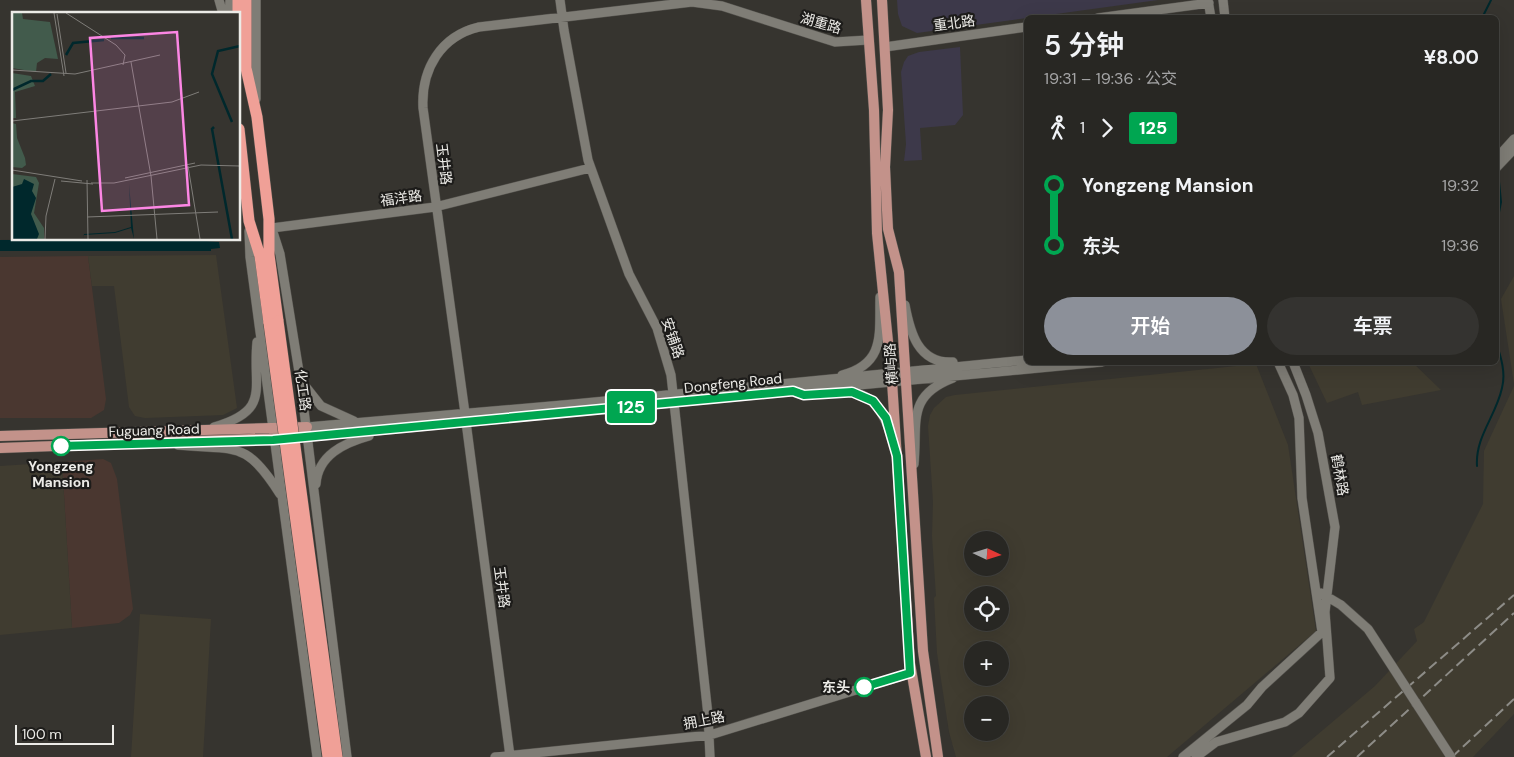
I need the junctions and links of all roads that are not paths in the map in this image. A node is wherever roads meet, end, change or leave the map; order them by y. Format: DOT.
graph roads {
  1 [pos="246,0"];
  2 [pos="256,0"];
  3 [pos="560,0"];
  4 [pos="866,0"];
  5 [pos="882,0"];
  6 [pos="1223,0"];
  7 [pos="1208,1"];
  8 [pos="1117,15"];
  9 [pos="1210,15"];
  10 [pos="1225,15"];
  11 [pos="562,16"];
  12 [pos="1024,27"];
  13 [pos="868,40"];
  14 [pos="885,46"];
  15 [pos="257,117"];
  16 [pos="240,138"];
  17 [pos="1513,145"];
  18 [pos="1499,157"];
  19 [pos="1499,164"];
  20 [pos="590,168"];
  21 [pos="436,207"];
  22 [pos="271,224"];
  23 [pos="899,272"];
  24 [pos="881,275"];
  25 [pos="269,324"];
  26 [pos="1024,360"];
  27 [pos="1016,361"];
  28 [pos="1068,365"];
  29 [pos="1279,365"];
  30 [pos="1294,365"];
  31 [pos="965,374"];
  32 [pos="905,376"];
  33 [pos="300,378"];
  34 [pos="892,378"];
  35 [pos="816,381"];
  36 [pos="793,391"];
  37 [pos="674,399"];
  38 [pos="466,418"];
  39 [pos="359,422"];
  40 [pos="272,428"];
  41 [pos="204,430"];
  42 [pos="389,430"];
  43 [pos="307,432"];
  44 [pos="0,436"];
  45 [pos="273,440"];
  46 [pos="161,443"];
  47 [pos="0,448"];
  48 [pos="897,456"];
  49 [pos="912,486"];
  50 [pos="282,496"];
  51 [pos="316,510"];
  52 [pos="1317,590"];
  53 [pos="1326,595"];
  54 [pos="910,673"];
  55 [pos="710,735"];
  56 [pos="510,756"];
  57 [pos="317,757"];
  58 [pos="328,757"];
  59 [pos="338,757"];
  60 [pos="348,757"];
  61 [pos="496,757"];
  62 [pos="710,757"];
  63 [pos="926,757"];
  64 [pos="938,757"];
  65 [pos="1183,757"];
  66 [pos="1196,757"];
  67 [pos="1451,757"];
  1 -- 15 [label="highway, 化工路"];
  2 -- 15 [label="main road, 化工路"];
  3 -- 11 [label="main road, 安铺路"];
  4 -- 13 [label="main road, 横屿路"];
  5 -- 14 [label="main road, 横屿路"];
  6 -- 10 [label="main road"];
  7 -- 8 [label="main road"];
  7 -- 9 [label="main road"];
  11 -- 13 [label="main road, 湖重路"];
  11 -- 20 [label="main road, 安铺路"];
  11 -- 21 [label="main road, 玉井路"];
  12 -- 14 [label="main road, 重北路"];
  13 -- 24 [label="main road, 横屿路"];
  14 -- 23 [label="main road, 横屿路"];
  15 -- 22 [label="highway, 化工路"];
  16 -- 25 [label="highway, 化工路"];
  17 -- 18 [label="main road"];
  17 -- 19 [label="main road"];
  20 -- 21 [label="main road, 福洋路"];
  20 -- 37 [label="main road, 安铺路"];
  21 -- 22 [label="main road, 福洋路"];
  21 -- 38 [label="main road, 玉井路"];
  22 -- 25 [label="highway, 化工路"];
  22 -- 33 [label="main road"];
  23 -- 27 [label="main road"];
  23 -- 32 [label="main road, 横屿路"];
  24 -- 34 [label="main road, 横屿路"];
  24 -- 35 [label="main road"];
  25 -- 40 [label="main road"];
  25 -- 41 [label="main road"];
  25 -- 58 [label="highway, 化工路, bridge"];
  25 -- 59 [label="highway, 化工路, bridge"];
  26 -- 27 [label="main road, Dongfeng Road"];
  27 -- 32 [label="main road, Dongfeng Road"];
  28 -- 31 [label="main road, Dongfeng Road"];
  29 -- 52 [label="main road"];
  30 -- 53 [label="main road, 鹤林路"];
  31 -- 32 [label="main road, Dongfeng Road"];
  31 -- 49 [label="main road"];
  32 -- 34 [label="main road, Dongfeng Road"];
  32 -- 49 [label="main road, 横屿路"];
  33 -- 39 [label="main road"];
  33 -- 43 [label="main road"];
  34 -- 35 [label="main road, Dongfeng Road"];
  34 -- 36 [label="main road, Dongfeng Road"];
  34 -- 48 [label="main road, 横屿路"];
  35 -- 37 [label="main road, Dongfeng Road"];
  36 -- 37 [label="main road, Dongfeng Road"];
  36 -- 48 [label="main road"];
  37 -- 38 [label="main road, Dongfeng Road"];
  37 -- 55 [label="main road, 安铺路"];
  38 -- 39 [label="main road, Dongfeng Road"];
  38 -- 42 [label="main road, Dongfeng Road"];
  38 -- 56 [label="main road, 玉井路"];
  39 -- 43 [label="main road, Dongfeng Road"];
  40 -- 41 [label="main road, Fuguang Road"];
  40 -- 43 [label="main road, Fuguang Road"];
  40 -- 45 [label="main road"];
  41 -- 44 [label="main road, Fuguang Road"];
  42 -- 43 [label="main road, Dongfeng Road"];
  42 -- 51 [label="main road"];
  43 -- 45 [label="main road, Fuguang Road"];
  43 -- 51 [label="main road"];
  45 -- 46 [label="main road, Fuguang Road"];
  45 -- 50 [label="main road"];
  46 -- 47 [label="main road, Fuguang Road"];
  46 -- 50 [label="main road"];
  48 -- 54 [label="main road, 横屿路"];
  49 -- 64 [label="main road, 横屿路"];
  50 -- 57 [label="main road"];
  51 -- 60 [label="main road"];
  52 -- 53 [label="main road"];
  52 -- 65 [label="main road"];
  53 -- 66 [label="main road, 鹤林路"];
  53 -- 67 [label="main road, bridge"];
  54 -- 55 [label="main road, 拥上路"];
  54 -- 63 [label="main road, 横屿路"];
  55 -- 56 [label="main road, 拥上路"];
  55 -- 62 [label="main road, 安铺路"];
  56 -- 61 [label="main road, 拥上路"];
}
